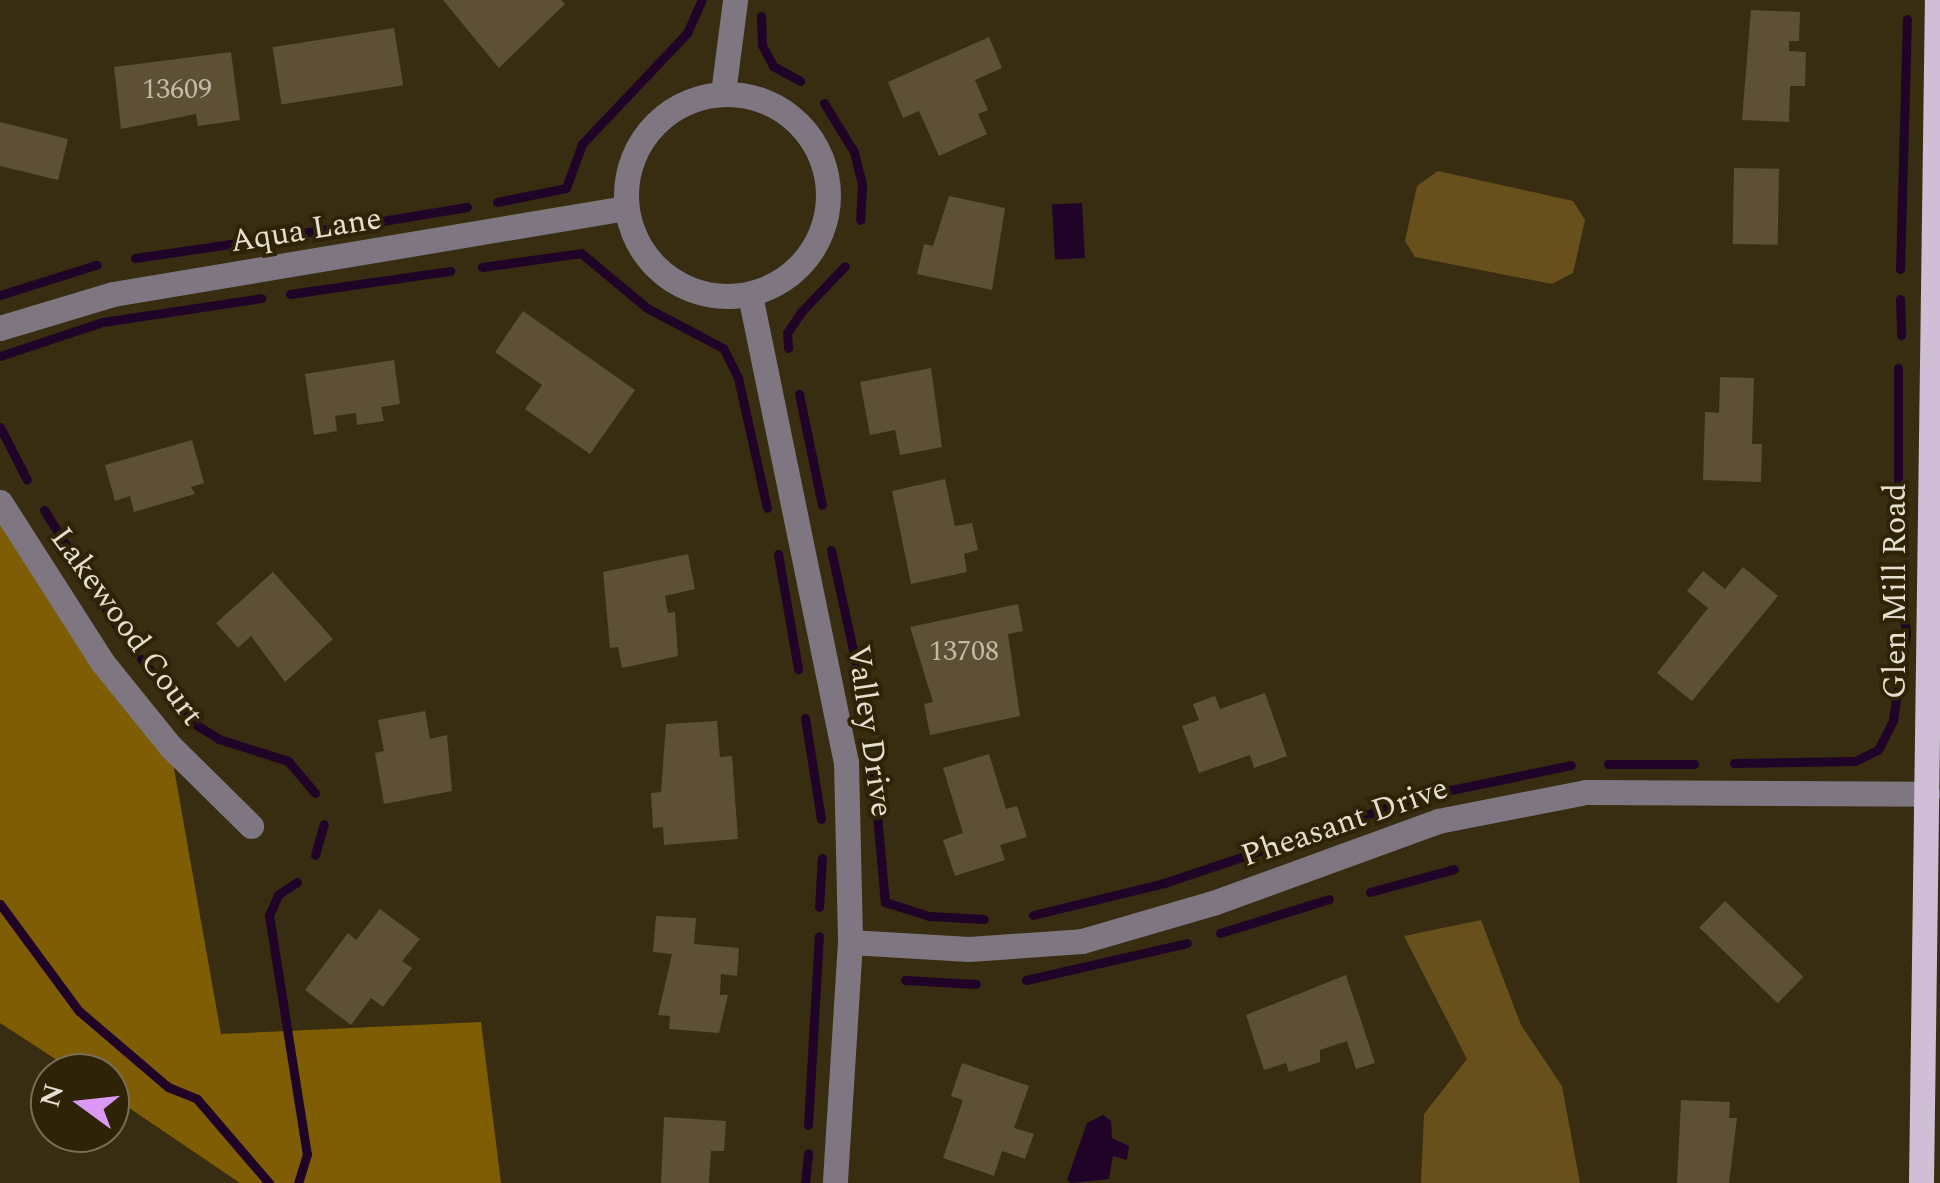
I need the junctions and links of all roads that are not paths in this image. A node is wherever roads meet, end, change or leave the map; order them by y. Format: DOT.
graph roads {
  1 [pos="735,0"];
  2 [pos="1936,0"];
  3 [pos="722,93"];
  4 [pos="625,208"];
  5 [pos="750,295"];
  6 [pos="0,328"];
  7 [pos="0,502"];
  8 [pos="1927,794"];
  9 [pos="251,826"];
  10 [pos="850,942"];
  11 [pos="835,1183"];
  12 [pos="1921,1183"];
  1 -- 3 [label="street"];
  2 -- 8 [label="main road, Glen Mill Road"];
  3 -- 4 [label="street"];
  3 -- 5 [label="street"];
  4 -- 5 [label="street"];
  4 -- 6 [label="street, Aqua Lane"];
  5 -- 10 [label="street, Valley Drive"];
  7 -- 9 [label="street, Lakewood Court"];
  8 -- 10 [label="street, Pheasant Drive"];
  8 -- 12 [label="main road, Glen Mill Road"];
  10 -- 11 [label="street, Valley Drive"];
}
